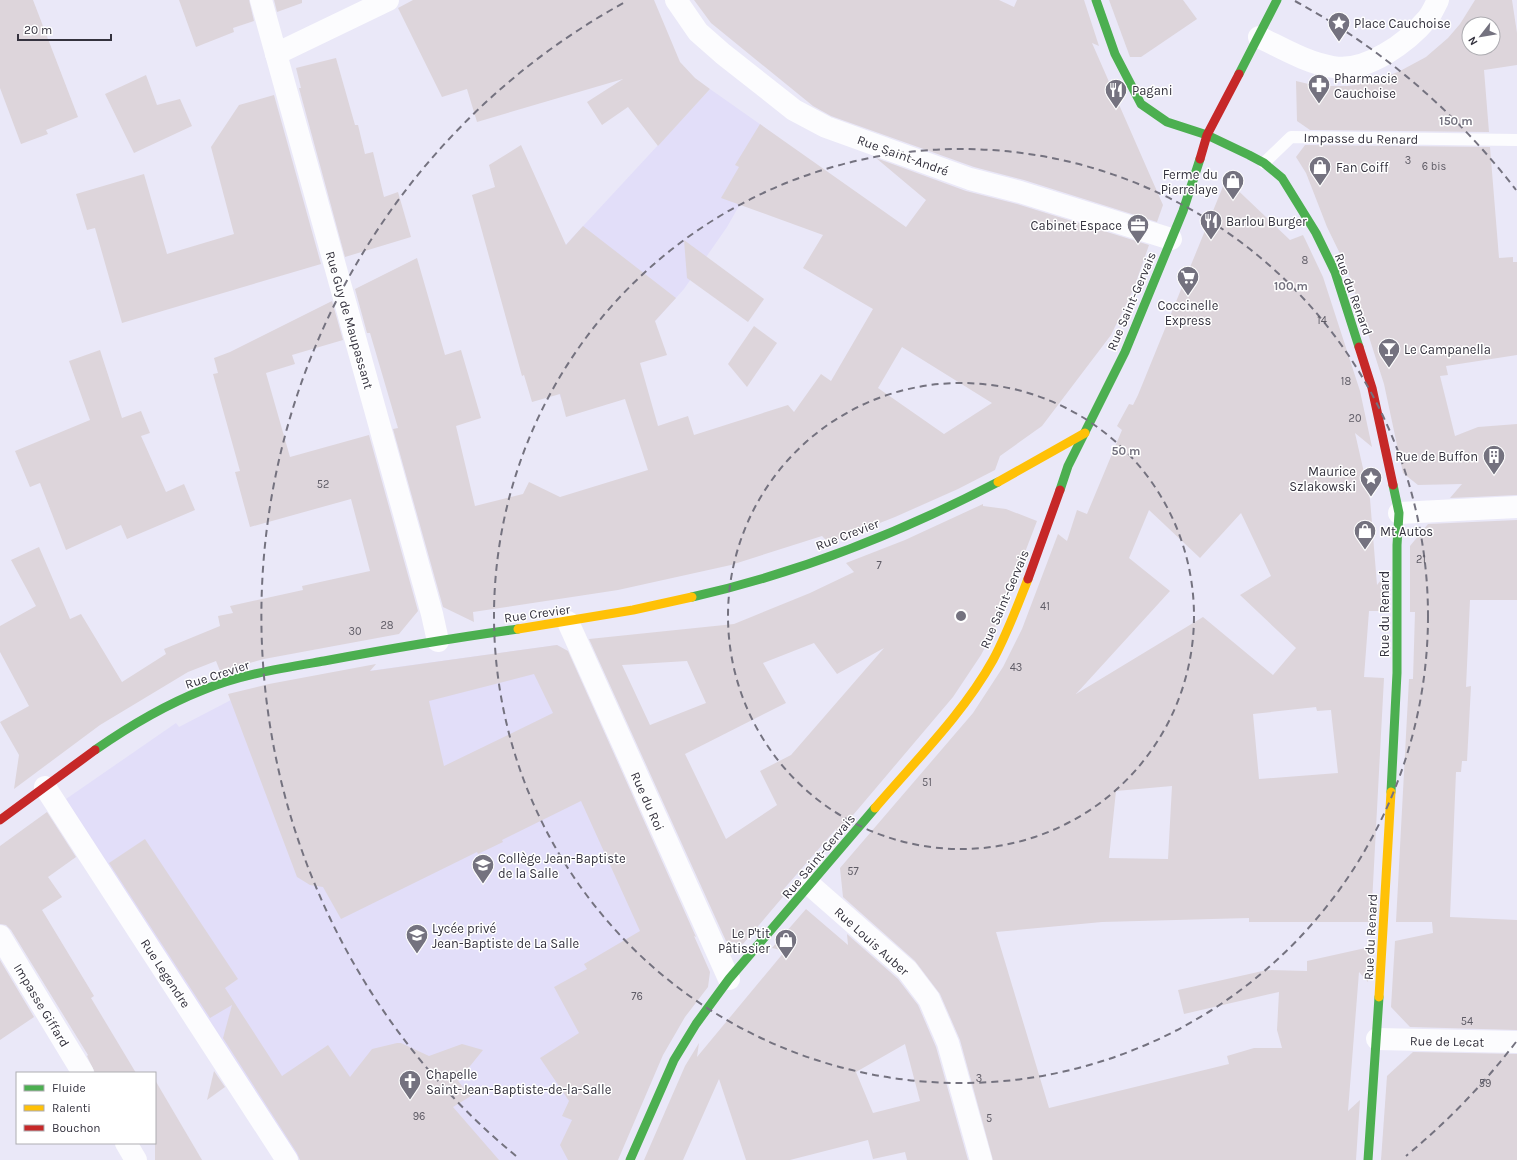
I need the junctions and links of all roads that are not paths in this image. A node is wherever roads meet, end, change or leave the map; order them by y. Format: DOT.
graph roads {
  1 [pos="261,0"];
  2 [pos="388,0"];
  3 [pos="676,0"];
  4 [pos="1096,0"];
  5 [pos="1277,0"];
  6 [pos="1438,0"];
  7 [pos="1259,37"];
  8 [pos="276,54"];
  9 [pos="1207,135"];
  10 [pos="1517,140"];
  11 [pos="1264,163"];
  12 [pos="1171,239"];
  13 [pos="1085,433"];
  14 [pos="1517,507"];
  15 [pos="1399,513"];
  16 [pos="568,622"];
  17 [pos="438,640"];
  18 [pos="45,787"];
  19 [pos="0,820"];
  20 [pos="810,886"];
  21 [pos="0,936"];
  22 [pos="729,979"];
  23 [pos="1377,1039"];
  24 [pos="1517,1042"];
  25 [pos="82,1072"];
  26 [pos="127,1144"];
  27 [pos="136,1160"];
  28 [pos="287,1160"];
  29 [pos="630,1160"];
  30 [pos="981,1160"];
  31 [pos="1368,1160"];
  1 -- 8 [label="street, Rue Guy de Maupassant"];
  2 -- 8 [label="street"];
  3 -- 12 [label="street, Rue Saint-André"];
  4 -- 9 [label="street, Rue du Renard"];
  5 -- 7 [label="street, Rue Saint-Gervais"];
  6 -- 7 [label="street"];
  7 -- 9 [label="street, Rue Saint-Gervais"];
  8 -- 17 [label="street, Rue Guy de Maupassant"];
  9 -- 11 [label="street, Rue du Renard"];
  9 -- 12 [label="street, Rue Saint-Gervais"];
  10 -- 11 [label="lane, Impasse du Renard"];
  11 -- 15 [label="street, Rue du Renard"];
  12 -- 13 [label="street, Rue Saint-Gervais"];
  13 -- 16 [label="street, Rue Crevier"];
  13 -- 20 [label="street, Rue Saint-Gervais"];
  14 -- 15 [label="street"];
  15 -- 23 [label="street, Rue du Renard"];
  16 -- 17 [label="street, Rue Crevier"];
  16 -- 22 [label="street, Rue du Roi"];
  17 -- 18 [label="street, Rue Crevier"];
  18 -- 19 [label="street, Rue Crevier"];
  18 -- 28 [label="street, Rue Legendre"];
  20 -- 22 [label="street, Rue Saint-Gervais"];
  20 -- 30 [label="street, Rue Louis Auber"];
  21 -- 25 [label="street, Impasse Giffard"];
  22 -- 29 [label="street, Rue Saint-Gervais"];
  23 -- 24 [label="street, Rue de Lecat"];
  23 -- 31 [label="street, Rue du Renard"];
  26 -- 27 [label="street"];
}
